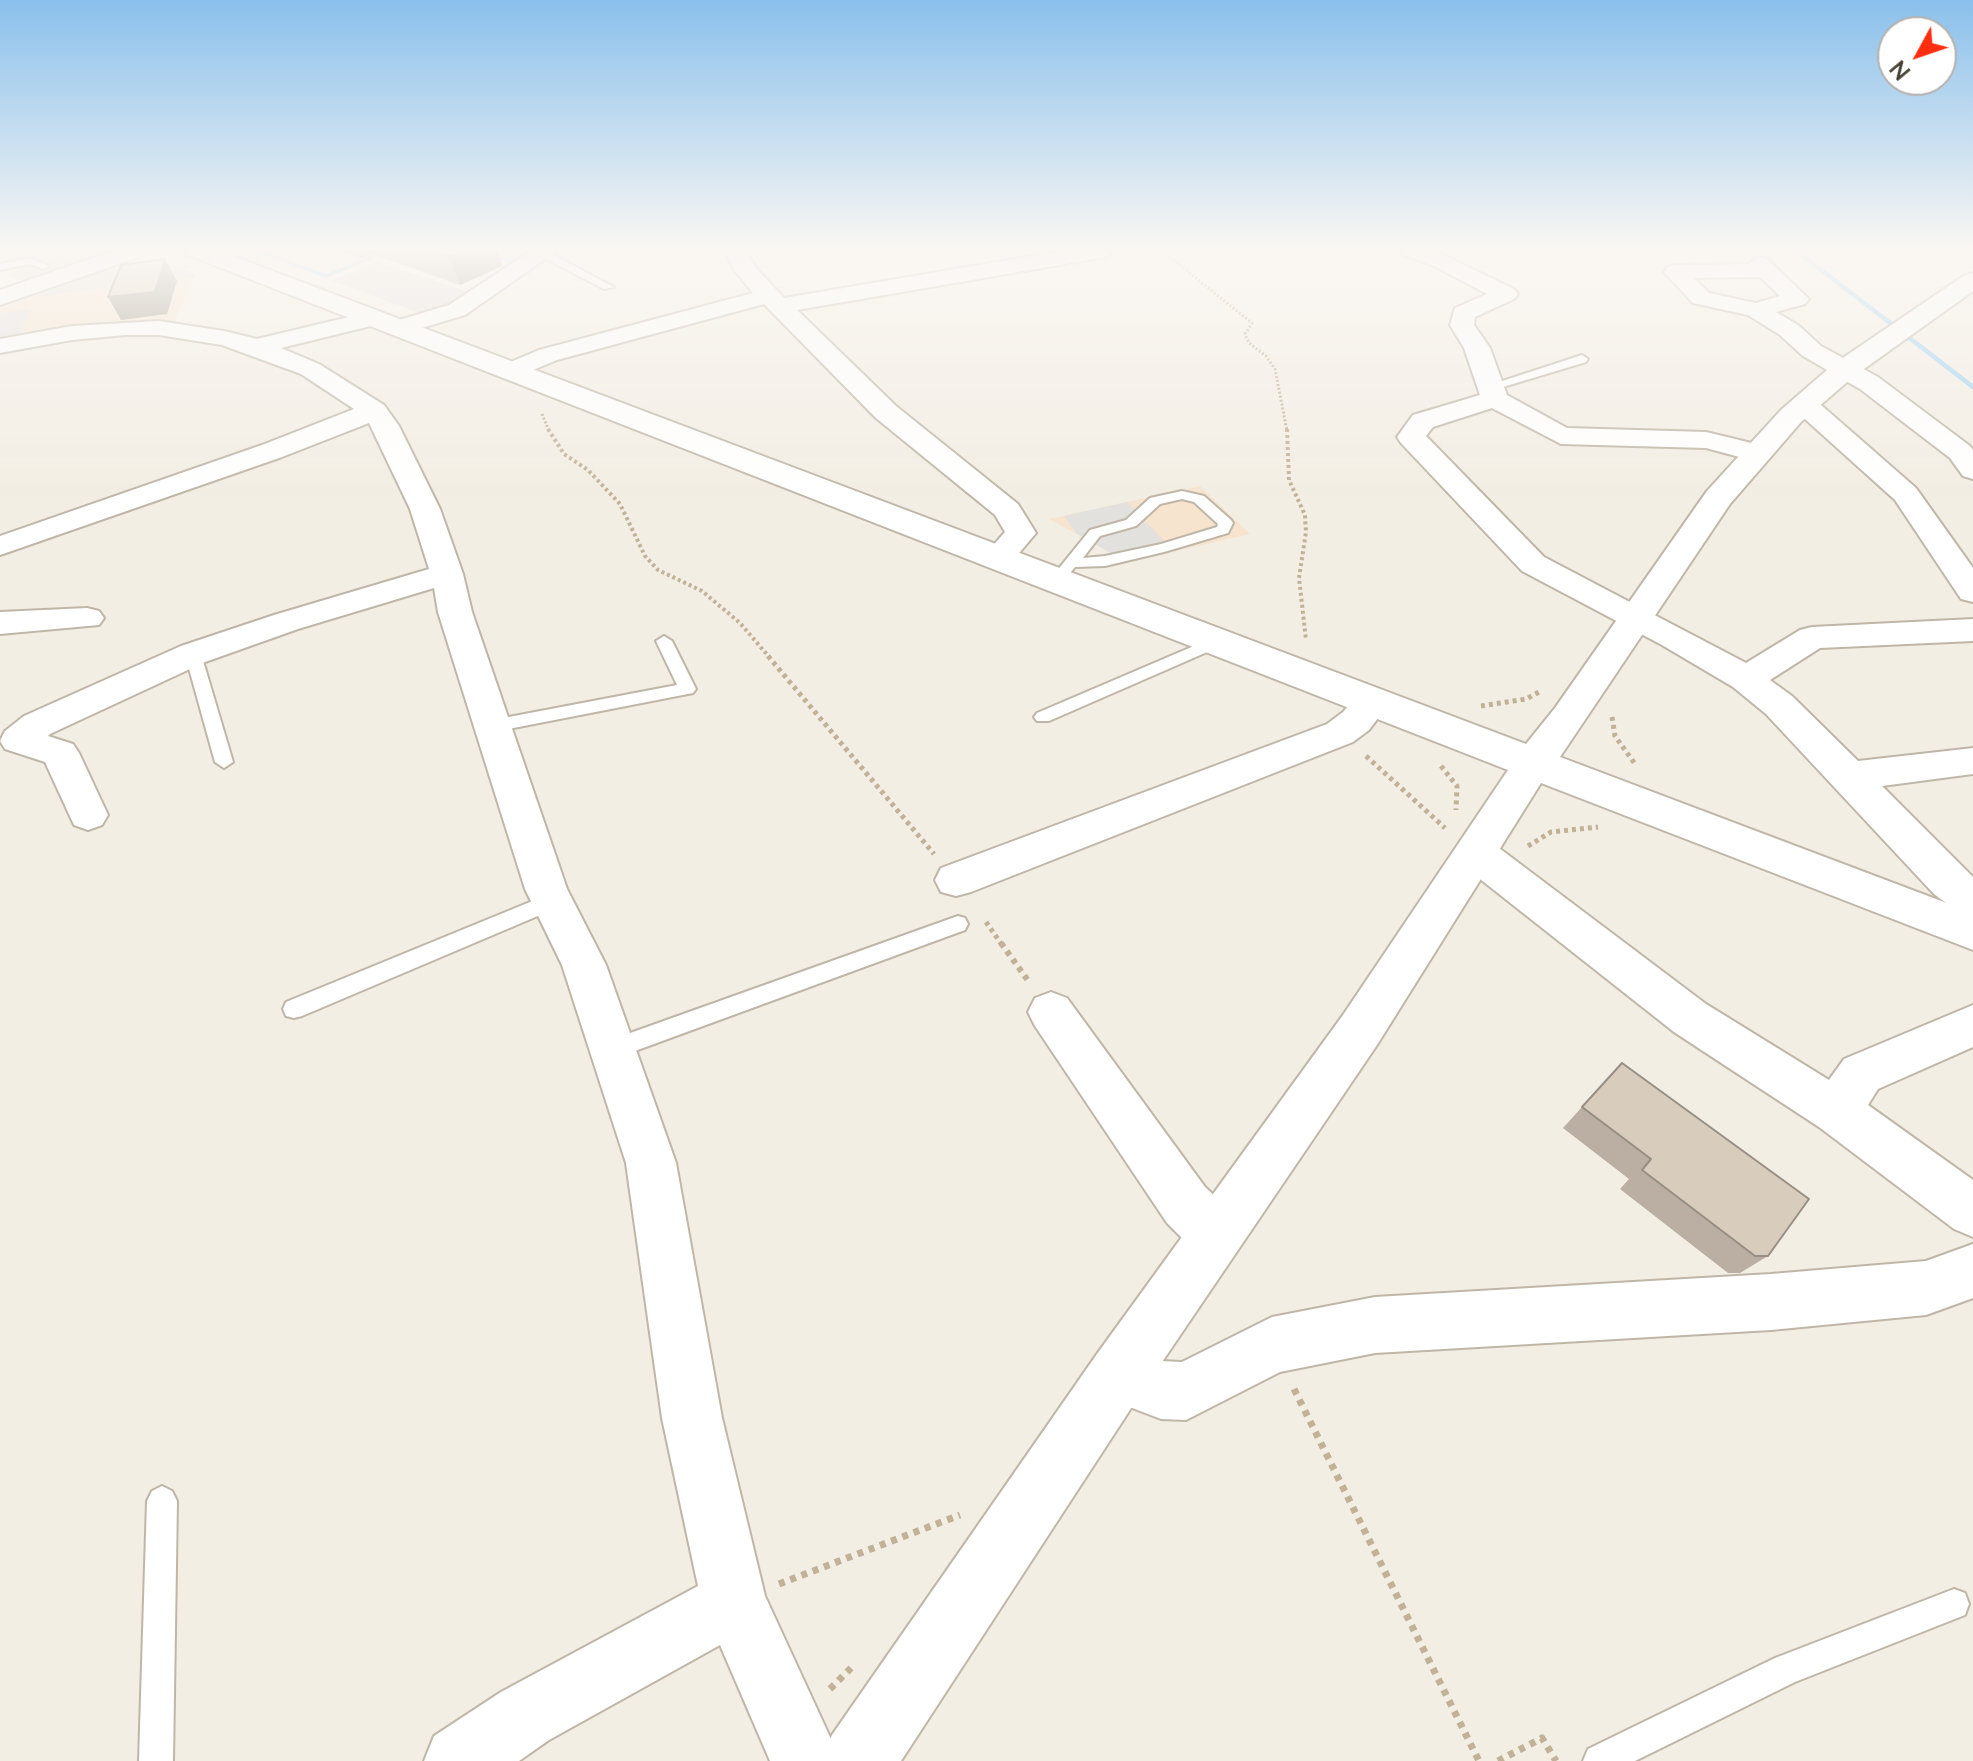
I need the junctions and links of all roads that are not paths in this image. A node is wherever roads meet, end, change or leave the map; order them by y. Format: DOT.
graph roads {
  1 [pos="83,332"];
  2 [pos="173,332"];
  3 [pos="336,332"];
  4 [pos="410,332"];
  5 [pos="644,332"];
  6 [pos="805,332"];
  7 [pos="1467,332"];
  8 [pos="1789,332"];
  9 [pos="1900,332"];
  10 [pos="0,346"];
  11 [pos="256,347"];
  12 [pos="1582,359"];
  13 [pos="1844,370"];
  14 [pos="510,371"];
  15 [pos="1494,392"];
  16 [pos="1804,404"];
  17 [pos="374,411"];
  18 [pos="1758,453"];
  19 [pos="1972,465"];
  20 [pos="0,546"];
  21 [pos="998,558"];
  22 [pos="1064,571"];
  23 [pos="447,574"];
  24 [pos="1973,592"];
  25 [pos="87,618"];
  26 [pos="1635,618"];
  27 [pos="0,623"];
  28 [pos="1973,630"];
  29 [pos="664,641"];
  30 [pos="1215,642"];
  31 [pos="193,654"];
  32 [pos="1746,679"];
  33 [pos="1372,702"];
  34 [pos="1043,717"];
  35 [pos="493,726"];
  36 [pos="9,747"];
  37 [pos="1973,761"];
  38 [pos="224,762"];
  39 [pos="1534,762"];
  40 [pos="1850,776"];
  41 [pos="88,815"];
  42 [pos="1461,840"];
  43 [pos="956,880"];
  44 [pos="1973,900"];
  45 [pos="552,901"];
  46 [pos="958,924"];
  47 [pos="1973,932"];
  48 [pos="294,1009"];
  49 [pos="1051,1012"];
  50 [pos="1973,1025"];
  51 [pos="613,1049"];
  52 [pos="1836,1111"];
  53 [pos="1973,1211"];
  54 [pos="1216,1234"];
  55 [pos="1973,1271"];
  56 [pos="1118,1375"];
  57 [pos="162,1501"];
  58 [pos="734,1602"];
  59 [pos="1954,1604"];
  60 [pos="156,1761"];
  61 [pos="459,1761"];
  62 [pos="806,1761"];
  63 [pos="858,1761"];
  64 [pos="1600,1761"];
  1 -- 10 [label="street"];
  2 -- 11 [label="street"];
  3 -- 11 [label="street"];
  4 -- 14 [label="street"];
  5 -- 14 [label="street"];
  6 -- 21 [label="street"];
  7 -- 15 [label="street"];
  8 -- 13 [label="street"];
  9 -- 13 [label="street"];
  11 -- 17 [label="street"];
  12 -- 15 [label="lane"];
  13 -- 16 [label="street"];
  13 -- 19 [label="street"];
  14 -- 21 [label="street"];
  15 -- 18 [label="street"];
  15 -- 26 [label="street"];
  16 -- 18 [label="street"];
  16 -- 24 [label="street"];
  17 -- 20 [label="street"];
  17 -- 23 [label="street"];
  18 -- 26 [label="street"];
  21 -- 22 [label="street"];
  22 -- 22 [label="lane"];
  22 -- 30 [label="street"];
  23 -- 31 [label="street"];
  23 -- 35 [label="street"];
  25 -- 27 [label="street"];
  26 -- 32 [label="street"];
  26 -- 39 [label="street"];
  28 -- 32 [label="street"];
  29 -- 35 [label="lane"];
  30 -- 33 [label="street"];
  30 -- 34 [label="lane"];
  31 -- 36 [label="street"];
  31 -- 38 [label="lane"];
  32 -- 40 [label="street"];
  33 -- 39 [label="street"];
  33 -- 43 [label="street"];
  35 -- 45 [label="street"];
  36 -- 41 [label="street"];
  37 -- 40 [label="street"];
  39 -- 42 [label="street"];
  39 -- 47 [label="street"];
  40 -- 44 [label="street"];
  42 -- 52 [label="street"];
  42 -- 54 [label="street"];
  45 -- 48 [label="lane"];
  45 -- 51 [label="street"];
  46 -- 51 [label="lane"];
  49 -- 54 [label="street"];
  50 -- 52 [label="street"];
  51 -- 58 [label="street"];
  52 -- 53 [label="street"];
  54 -- 56 [label="street"];
  55 -- 56 [label="street"];
  56 -- 63 [label="street"];
  57 -- 60 [label="lane"];
  58 -- 61 [label="street"];
  58 -- 62 [label="street"];
  59 -- 64 [label="lane"];
}
